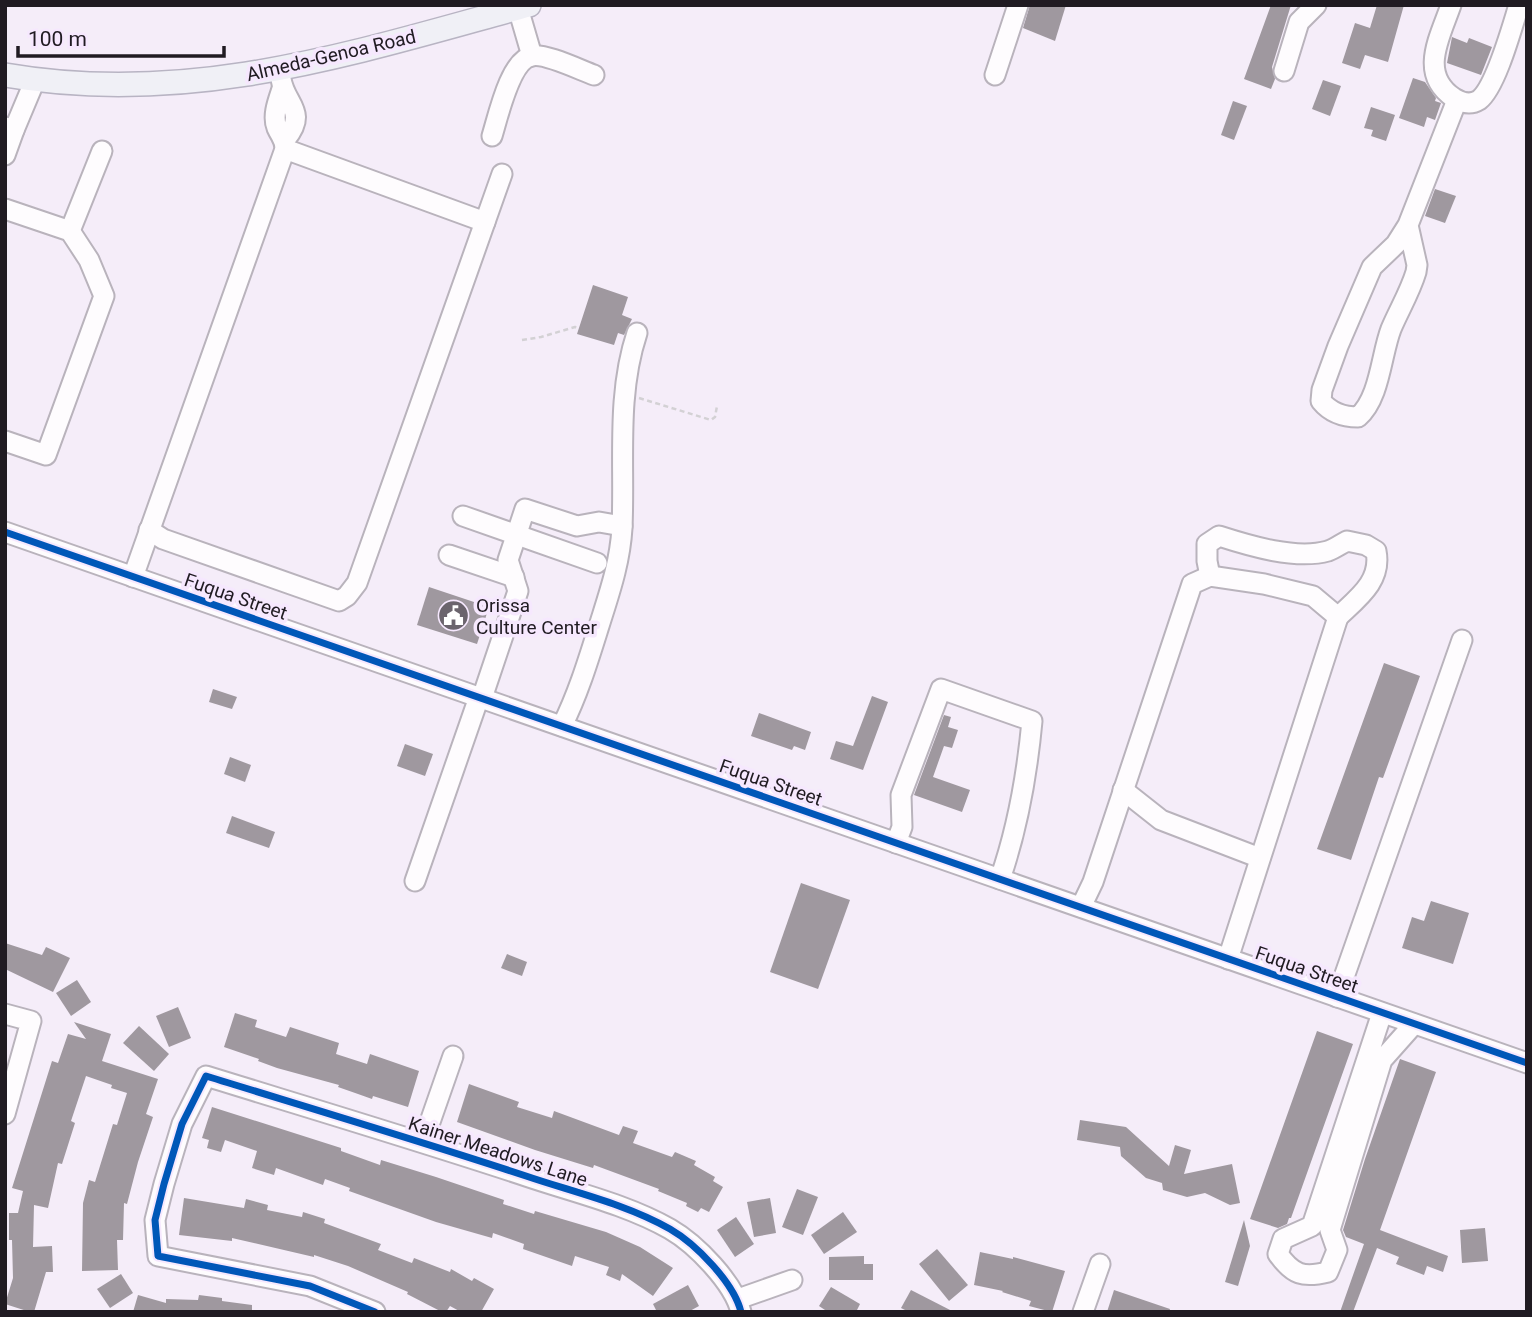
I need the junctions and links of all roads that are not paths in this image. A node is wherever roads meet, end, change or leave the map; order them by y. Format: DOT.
graph roads {
  1 [pos="1018,5"];
  2 [pos="1316,5"];
  3 [pos="1451,5"];
  4 [pos="1519,5"];
  5 [pos="523,7"];
  6 [pos="532,56"];
  7 [pos="1284,71"];
  8 [pos="5,75"];
  9 [pos="594,75"];
  10 [pos="995,75"];
  11 [pos="35,80"];
  12 [pos="281,80"];
  13 [pos="1457,100"];
  14 [pos="10,129"];
  15 [pos="492,136"];
  16 [pos="285,145"];
  17 [pos="102,152"];
  18 [pos="5,155"];
  19 [pos="502,174"];
  20 [pos="5,209"];
  21 [pos="485,222"];
  22 [pos="1408,225"];
  23 [pos="71,231"];
  24 [pos="637,333"];
  25 [pos="5,441"];
  26 [pos="463,516"];
  27 [pos="622,526"];
  28 [pos="149,530"];
  29 [pos="5,533"];
  30 [pos="516,535"];
  31 [pos="449,555"];
  32 [pos="597,563"];
  33 [pos="1210,576"];
  34 [pos="134,577"];
  35 [pos="514,577"];
  36 [pos="1338,617"];
  37 [pos="1462,639"];
  38 [pos="480,697"];
  39 [pos="562,726"];
  40 [pos="1123,790"];
  41 [pos="896,843"];
  42 [pos="1260,858"];
  43 [pos="1000,879"];
  44 [pos="415,881"];
  45 [pos="1081,907"];
  46 [pos="1228,959"];
  47 [pos="1336,997"];
  48 [pos="1382,1013"];
  49 [pos="5,1014"];
  50 [pos="1414,1024"];
  51 [pos="453,1056"];
  52 [pos="1375,1057"];
  53 [pos="1527,1063"];
  54 [pos="5,1114"];
  55 [pos="423,1142"];
  56 [pos="1100,1264"];
  57 [pos="792,1280"];
  58 [pos="740,1305"];
  59 [pos="375,1312"];
  60 [pos="1083,1312"];
  1 -- 10 [label="street"];
  2 -- 7 [label="street"];
  3 -- 13 [label="street"];
  4 -- 13 [label="street"];
  5 -- 6 [label="street"];
  5 -- 12 [label="main road, Almeda-Genoa Road"];
  6 -- 9 [label="street"];
  6 -- 15 [label="street"];
  8 -- 11 [label="main road, Almeda-Genoa Road"];
  11 -- 12 [label="main road, Almeda-Genoa Road"];
  11 -- 14 [label="street"];
  12 -- 16 [label="street"];
  13 -- 22 [label="street"];
  14 -- 18 [label="street"];
  16 -- 21 [label="street"];
  16 -- 28 [label="street"];
  17 -- 23 [label="street"];
  19 -- 21 [label="street"];
  20 -- 23 [label="street"];
  21 -- 28 [label="street"];
  22 -- 22 [label="street"];
  23 -- 25 [label="street"];
  24 -- 27 [label="street"];
  26 -- 30 [label="street"];
  27 -- 30 [label="street"];
  27 -- 39 [label="street"];
  28 -- 34 [label="street"];
  29 -- 34 [label="street, Fuqua Street"];
  30 -- 32 [label="street"];
  30 -- 35 [label="street"];
  31 -- 35 [label="street"];
  33 -- 36 [label="street"];
  33 -- 36 [label="street"];
  33 -- 40 [label="street"];
  34 -- 38 [label="street, Fuqua Street"];
  35 -- 38 [label="street"];
  36 -- 42 [label="street"];
  37 -- 47 [label="street"];
  38 -- 39 [label="street, Fuqua Street"];
  38 -- 44 [label="street"];
  39 -- 41 [label="street, Fuqua Street"];
  40 -- 42 [label="street"];
  40 -- 45 [label="street"];
  41 -- 43 [label="street, Fuqua Street"];
  41 -- 43 [label="street"];
  42 -- 46 [label="street"];
  43 -- 45 [label="street, Fuqua Street"];
  45 -- 46 [label="street, Fuqua Street"];
  46 -- 47 [label="street, Fuqua Street"];
  47 -- 48 [label="street, Fuqua Street"];
  48 -- 50 [label="street, Fuqua Street"];
  48 -- 52 [label="street"];
  49 -- 54 [label="street"];
  50 -- 52 [label="street"];
  50 -- 53 [label="street, Fuqua Street"];
  51 -- 55 [label="street"];
  52 -- 52 [label="street"];
  55 -- 58 [label="street, Kainer Meadows Lane"];
  55 -- 59 [label="street, Kainer Meadows Lane"];
  56 -- 60 [label="street"];
  57 -- 58 [label="street"];
}
